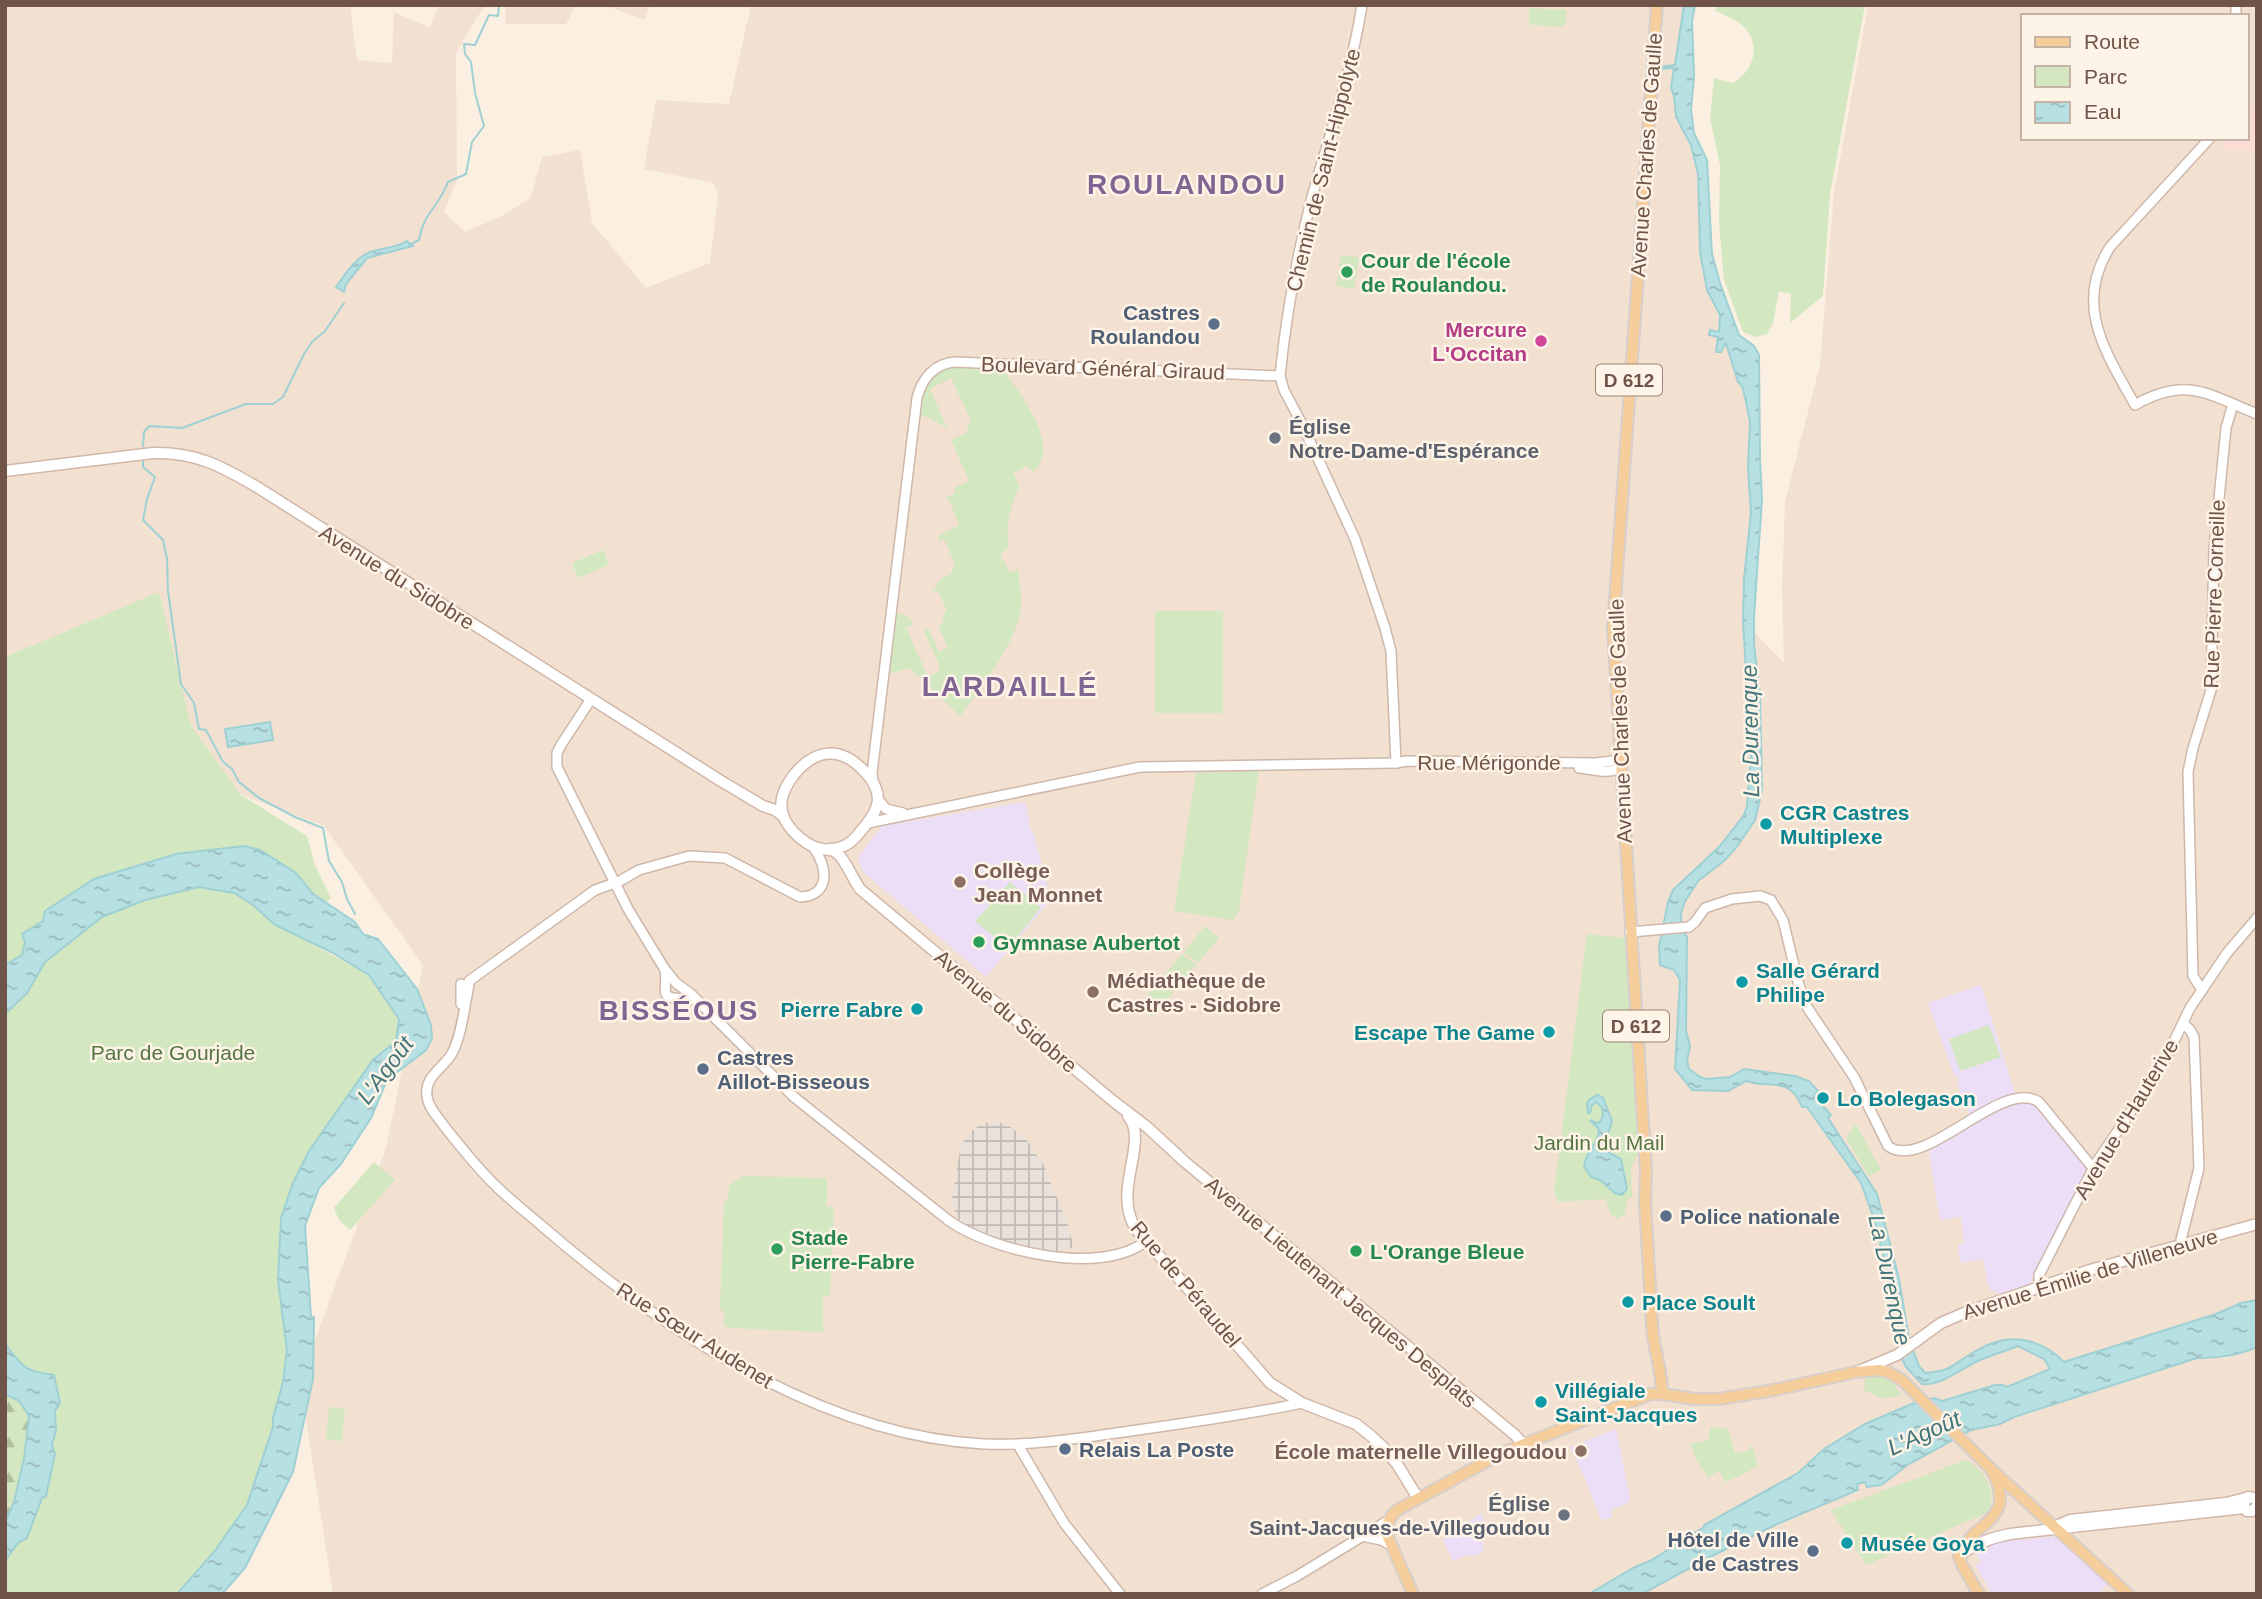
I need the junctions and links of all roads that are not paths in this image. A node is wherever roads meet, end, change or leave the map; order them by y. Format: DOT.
graph roads {
  1 [pos="1362,5"];
  2 [pos="1657,5"];
  3 [pos="2208,140"];
  4 [pos="1280,376"];
  5 [pos="2233,404"];
  6 [pos="2257,414"];
  7 [pos="5,471"];
  8 [pos="591,699"];
  9 [pos="875,751"];
  10 [pos="855,762"];
  11 [pos="1396,763"];
  12 [pos="1621,763"];
  13 [pos="1602,771"];
  14 [pos="873,781"];
  15 [pos="1622,789"];
  16 [pos="783,792"];
  17 [pos="877,799"];
  18 [pos="759,803"];
  19 [pos="908,813"];
  20 [pos="783,816"];
  21 [pos="868,823"];
  22 [pos="858,835"];
  23 [pos="813,847"];
  24 [pos="829,849"];
  25 [pos="822,863"];
  26 [pos="854,880"];
  27 [pos="614,883"];
  28 [pos="2257,918"];
  29 [pos="1630,932"];
  30 [pos="664,968"];
  31 [pos="678,984"];
  32 [pos="666,988"];
  33 [pos="2202,990"];
  34 [pos="678,998"];
  35 [pos="694,1000"];
  36 [pos="2183,1023"];
  37 [pos="1113,1101"];
  38 [pos="1135,1138"];
  39 [pos="1159,1140"];
  40 [pos="2093,1168"];
  41 [pos="2257,1224"];
  42 [pos="1146,1241"];
  43 [pos="2183,1244"];
  44 [pos="2039,1287"];
  45 [pos="1895,1356"];
  46 [pos="1661,1367"];
  47 [pos="1856,1372"];
  48 [pos="1902,1380"];
  49 [pos="1661,1398"];
  50 [pos="1684,1398"];
  51 [pos="1302,1403"];
  52 [pos="1030,1444"];
  53 [pos="1523,1444"];
  54 [pos="1018,1445"];
  55 [pos="1026,1457"];
  56 [pos="1991,1469"];
  57 [pos="1418,1498"];
  58 [pos="2251,1500"];
  59 [pos="2257,1507"];
  60 [pos="1389,1520"];
  61 [pos="2080,1527"];
  62 [pos="2053,1528"];
  63 [pos="1977,1532"];
  64 [pos="2010,1534"];
  65 [pos="1362,1536"];
  66 [pos="1389,1540"];
  67 [pos="2074,1545"];
  68 [pos="1959,1556"];
  69 [pos="1120,1594"];
  70 [pos="1262,1594"];
  71 [pos="1413,1594"];
  72 [pos="1979,1594"];
  73 [pos="2128,1594"];
  1 -- 4 [label="street, Chemin de Saint-Hippolyte"];
  2 -- 12 [label="main road, Avenue Charles de Gaulle / D 612"];
  3 -- 5 [label="street"];
  4 -- 9 [label="street, Boulevard Général Giraud"];
  4 -- 11 [label="street"];
  5 -- 6 [label="street"];
  5 -- 33 [label="street, Rue Pierre Corneille"];
  7 -- 8 [label="main road, Avenue du Sidobre"];
  8 -- 18 [label="main road, Avenue du Sidobre"];
  8 -- 27 [label="street"];
  9 -- 10 [label="street"];
  9 -- 14 [label="street"];
  10 -- 14 [label="main road"];
  10 -- 16 [label="main road"];
  11 -- 12 [label="street, Rue Mérigonde"];
  11 -- 13 [label="street, Rue Mérigonde"];
  11 -- 19 [label="street"];
  12 -- 13 [label="street"];
  12 -- 15 [label="main road, Avenue Charles de Gaulle / D 612"];
  13 -- 15 [label="street"];
  14 -- 17 [label="main road"];
  15 -- 29 [label="main road, Avenue Charles de Gaulle / D 612"];
  16 -- 18 [label="main road"];
  16 -- 20 [label="main road"];
  17 -- 19 [label="street"];
  17 -- 21 [label="main road"];
  18 -- 20 [label="main road, Avenue du Sidobre"];
  19 -- 21 [label="street"];
  20 -- 23 [label="main road"];
  21 -- 22 [label="main road"];
  22 -- 24 [label="main road"];
  22 -- 26 [label="main road"];
  23 -- 24 [label="main road"];
  23 -- 25 [label="street"];
  24 -- 25 [label="street"];
  24 -- 26 [label="main road, Avenue du Sidobre"];
  25 -- 27 [label="street"];
  26 -- 37 [label="main road, Avenue du Sidobre"];
  27 -- 30 [label="street"];
  27 -- 54 [label="street, Rue Sœur Audenet"];
  28 -- 33 [label="street, Avenue d'Hauterive"];
  29 -- 40 [label="street"];
  29 -- 46 [label="main road, Avenue Charles de Gaulle / D 612"];
  30 -- 31 [label="street"];
  30 -- 32 [label="street"];
  31 -- 32 [label="street"];
  31 -- 34 [label="street"];
  31 -- 35 [label="street"];
  32 -- 34 [label="street"];
  33 -- 36 [label="street, Avenue d'Hauterive"];
  34 -- 35 [label="street"];
  35 -- 42 [label="street"];
  36 -- 40 [label="street, Avenue d'Hauterive"];
  36 -- 43 [label="street"];
  37 -- 38 [label="main road"];
  37 -- 39 [label="main road, Avenue du Sidobre"];
  38 -- 39 [label="main road"];
  38 -- 42 [label="main road, Rue de Péraudel"];
  39 -- 53 [label="main road, Avenue Lieutenant Jacques Desplats"];
  40 -- 44 [label="street, Avenue d'Hauterive"];
  41 -- 43 [label="main road, Avenue Émilie de Villeneuve"];
  42 -- 51 [label="main road, Rue de Péraudel"];
  43 -- 44 [label="main road, Avenue Émilie de Villeneuve"];
  44 -- 45 [label="main road, Avenue Émilie de Villeneuve"];
  45 -- 47 [label="main road, Avenue Émilie de Villeneuve"];
  45 -- 48 [label="main road"];
  46 -- 49 [label="main road, Avenue Charles de Gaulle / D 612"];
  46 -- 50 [label="main road"];
  47 -- 48 [label="main road"];
  47 -- 50 [label="main road"];
  48 -- 56 [label="main road"];
  49 -- 50 [label="main road"];
  49 -- 53 [label="main road"];
  51 -- 52 [label="street, Rue Sœur Audenet"];
  51 -- 57 [label="main road"];
  52 -- 54 [label="street, Rue Sœur Audenet"];
  52 -- 55 [label="street"];
  53 -- 57 [label="main road"];
  54 -- 55 [label="street"];
  55 -- 69 [label="street"];
  56 -- 62 [label="main road"];
  56 -- 63 [label="main road"];
  57 -- 60 [label="main road"];
  58 -- 59 [label="main road"];
  58 -- 61 [label="main road"];
  58 -- 62 [label="main road"];
  60 -- 65 [label="street"];
  60 -- 66 [label="main road"];
  61 -- 62 [label="main road"];
  61 -- 67 [label="main road"];
  62 -- 64 [label="main road"];
  62 -- 67 [label="main road"];
  63 -- 64 [label="main road"];
  63 -- 68 [label="main road"];
  64 -- 68 [label="main road"];
  65 -- 66 [label="street"];
  65 -- 70 [label="street"];
  66 -- 71 [label="main road"];
  67 -- 73 [label="main road"];
  68 -- 72 [label="main road"];
}
